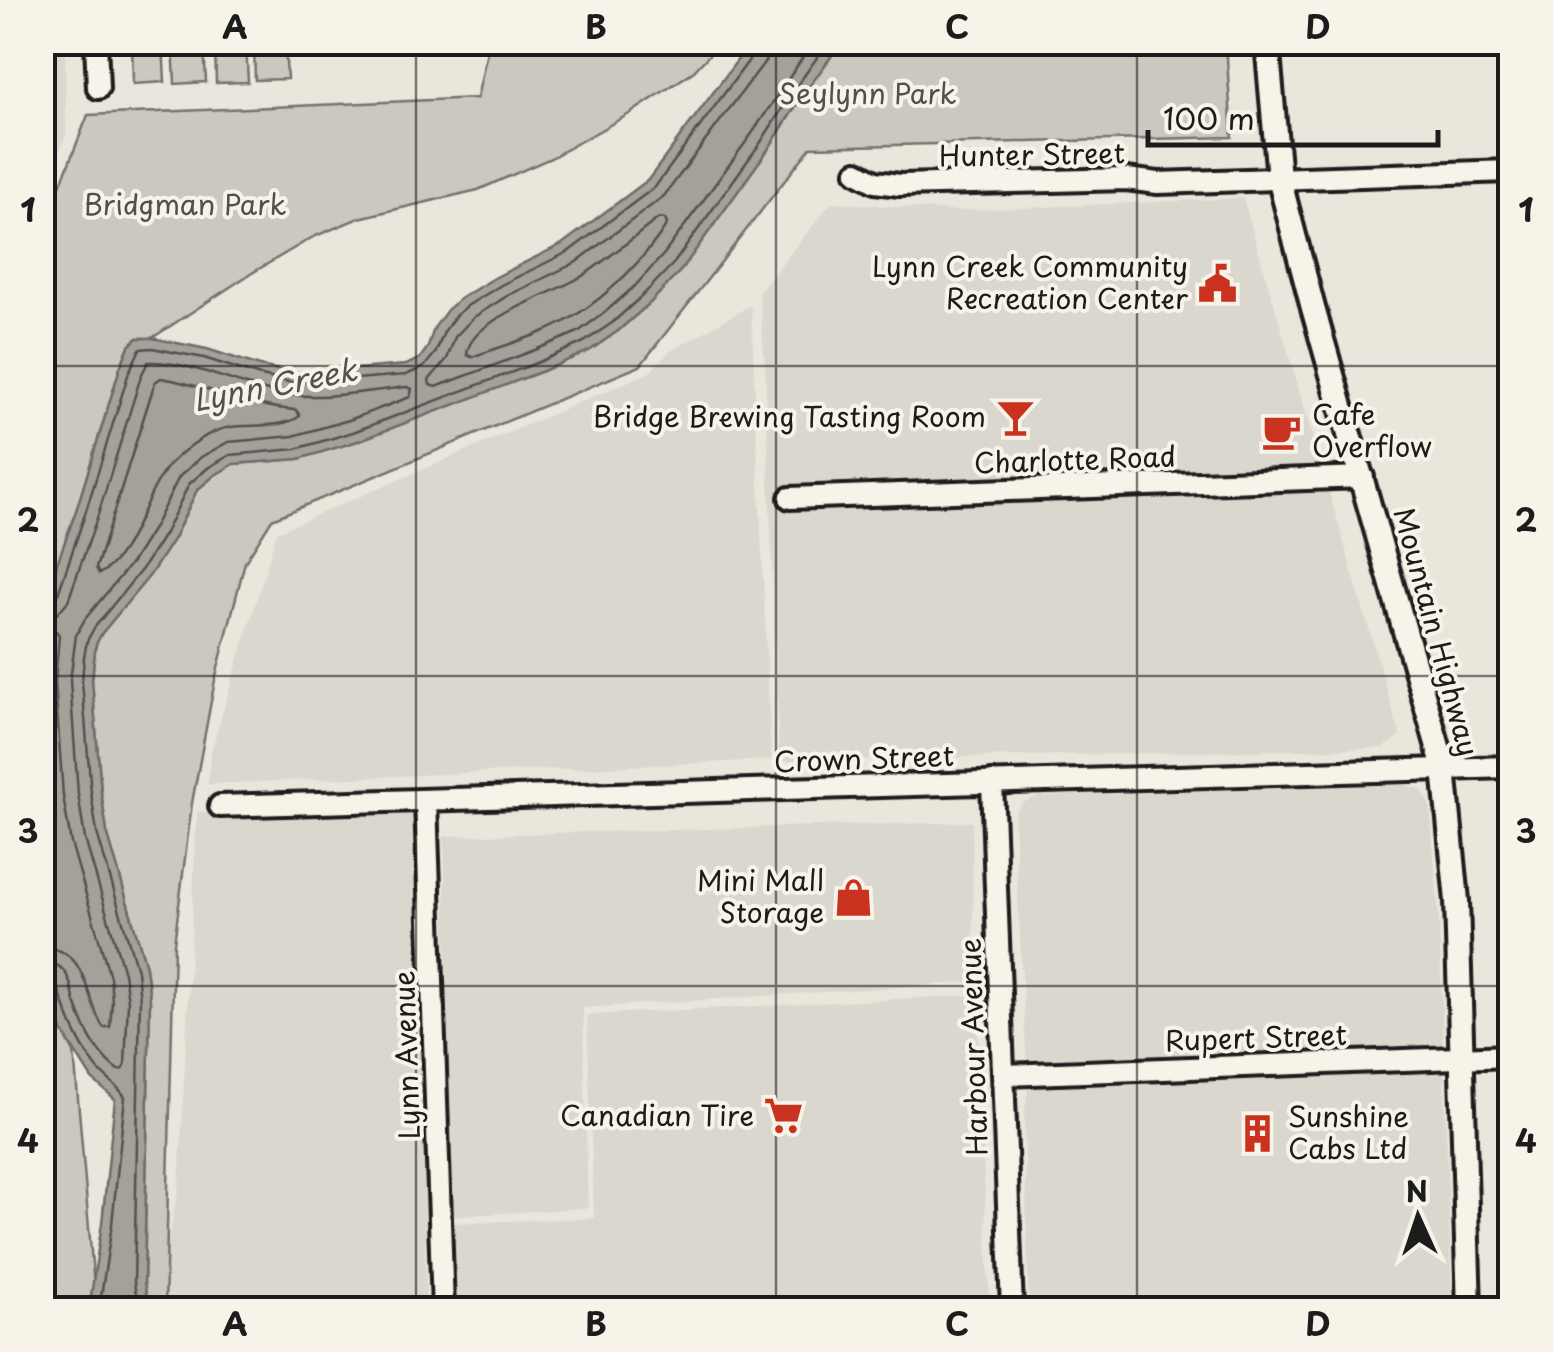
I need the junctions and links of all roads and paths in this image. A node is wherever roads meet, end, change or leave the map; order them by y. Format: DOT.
graph roads {
  1 [pos="96,42"];
  2 [pos="1267,42"];
  3 [pos="98,88"];
  4 [pos="1510,171"];
  5 [pos="856,172"];
  6 [pos="1280,178"];
  7 [pos="1363,477"];
  8 [pos="790,498"];
  9 [pos="1510,767"];
  10 [pos="1444,768"];
  11 [pos="992,782"];
  12 [pos="426,800"];
  13 [pos="220,806"];
  14 [pos="1510,1056"];
  15 [pos="1462,1058"];
  16 [pos="1003,1075"];
  17 [pos="443,1310"];
  18 [pos="1012,1310"];
  19 [pos="1469,1310"];
  1 -- 3 [label="street"];
  2 -- 6 [label="street, Mountain Highway"];
  4 -- 6 [label="street, Hunter Street"];
  5 -- 6 [label="street, Hunter Street"];
  6 -- 7 [label="street, Mountain Highway"];
  7 -- 8 [label="street, Charlotte Road"];
  7 -- 10 [label="street, Mountain Highway"];
  9 -- 10 [label="street, Crown Street"];
  10 -- 11 [label="street, Crown Street"];
  10 -- 15 [label="street, Mountain Highway"];
  11 -- 12 [label="street, Crown Street"];
  11 -- 16 [label="street, Harbour Avenue"];
  12 -- 13 [label="street, Crown Street"];
  12 -- 17 [label="street, Lynn Avenue"];
  14 -- 15 [label="street, Rupert Street"];
  15 -- 16 [label="street, Rupert Street"];
  15 -- 19 [label="street, Mountain Highway"];
  16 -- 18 [label="street, Harbour Avenue"];
}
